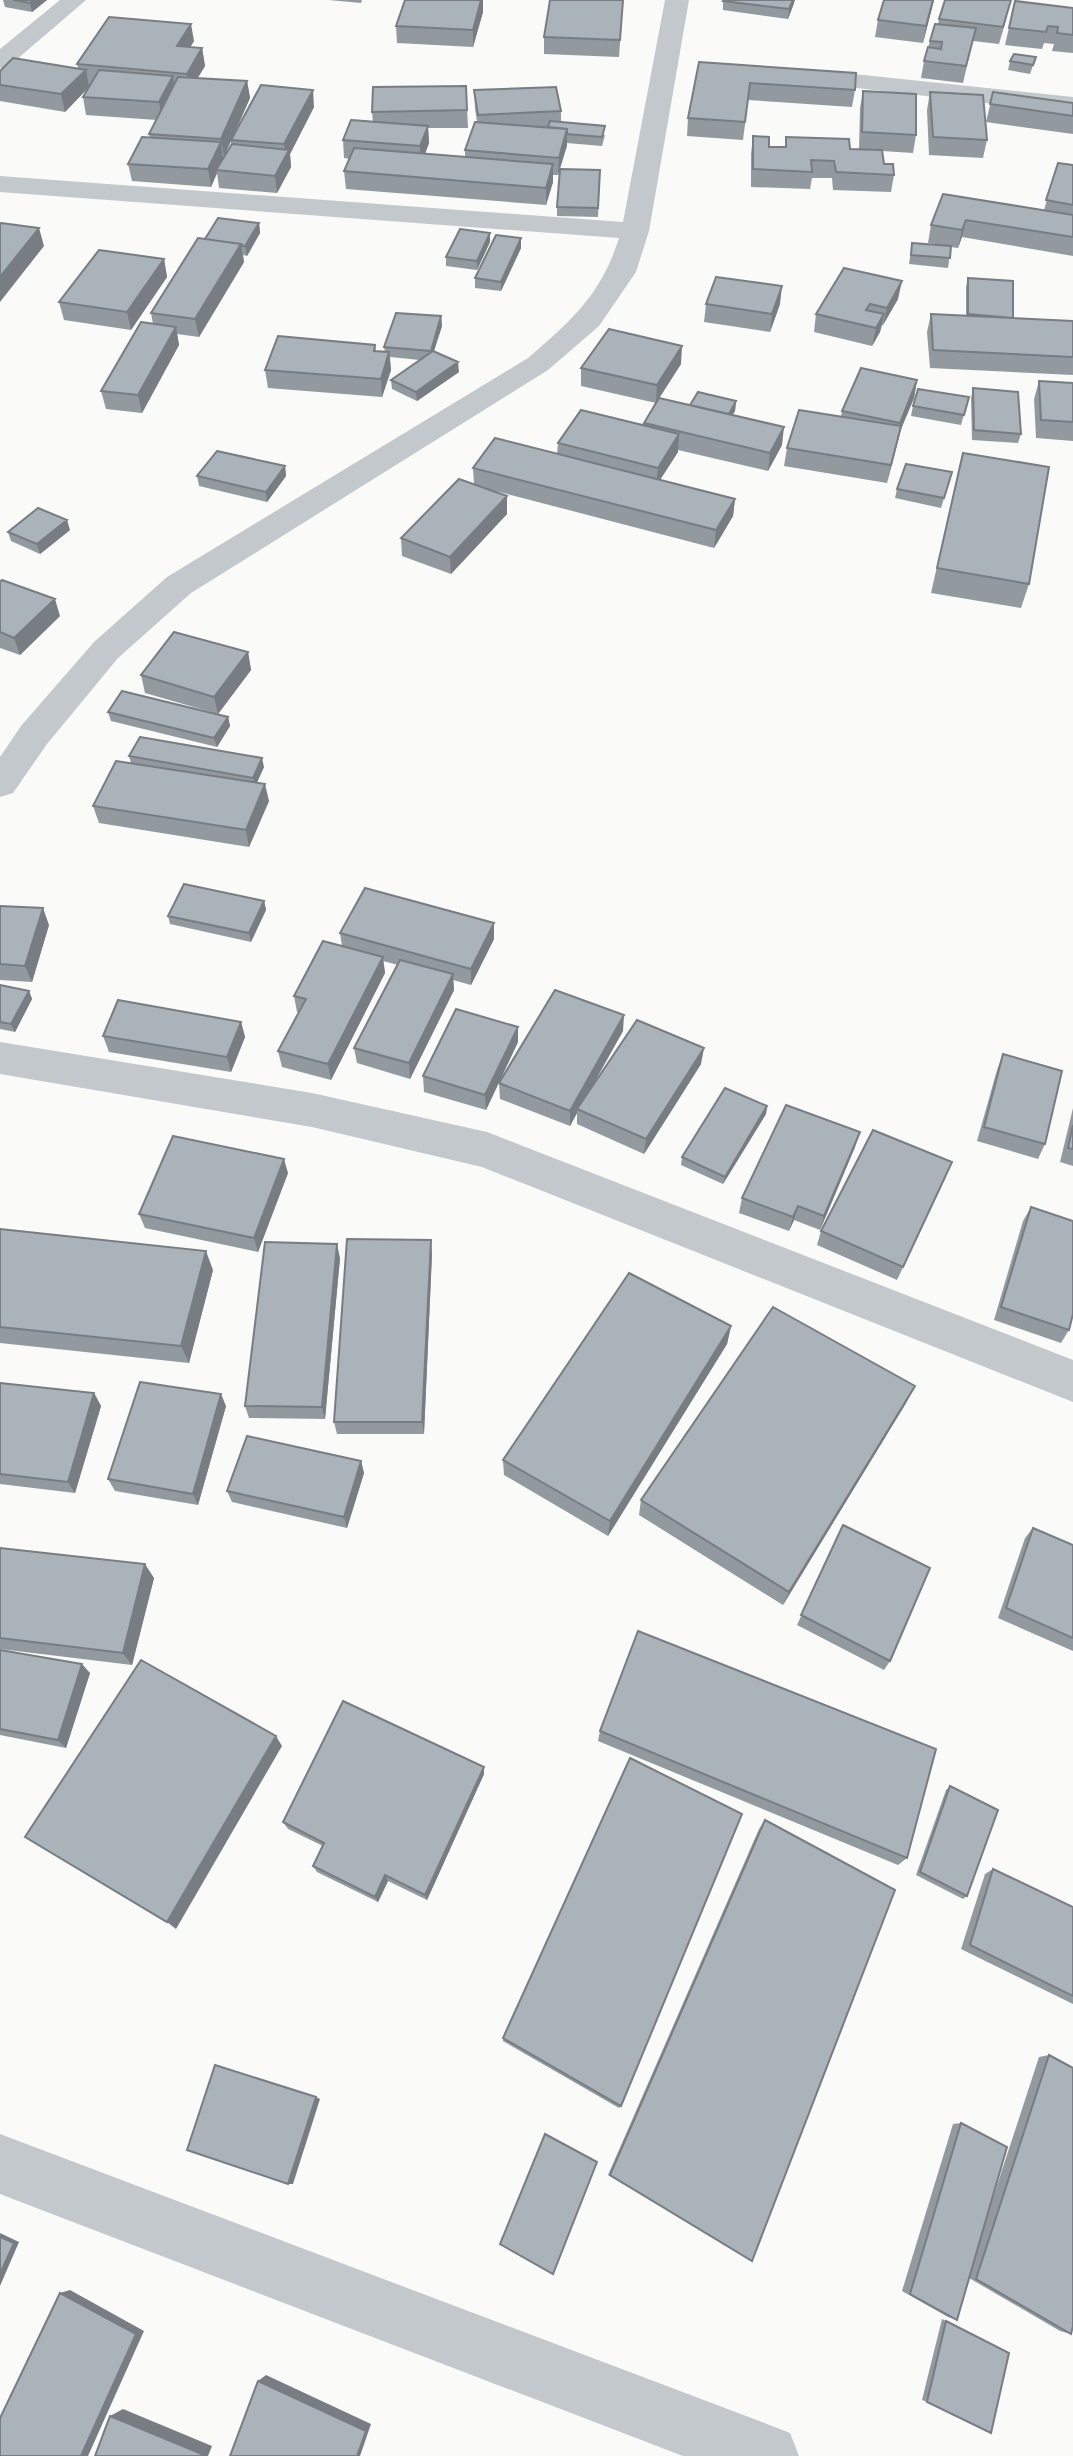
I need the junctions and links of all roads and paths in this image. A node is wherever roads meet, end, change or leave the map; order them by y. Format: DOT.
graph roads {
  1 [pos="74,0"];
  2 [pos="677,0"];
  3 [pos="0,61"];
  4 [pos="777,73"];
  5 [pos="1073,105"];
  6 [pos="0,184"];
  7 [pos="635,231"];
  8 [pos="0,784"];
  9 [pos="0,1058"];
  10 [pos="1073,1381"];
  11 [pos="0,2164"];
  12 [pos="767,2456"];
  1 -- 3 [label="street"];
  2 -- 7 [label="street"];
  4 -- 5 [label="street"];
  6 -- 7 [label="street"];
  7 -- 8 [label="street"];
  9 -- 10 [label="street"];
  11 -- 12 [label="street"];
}
